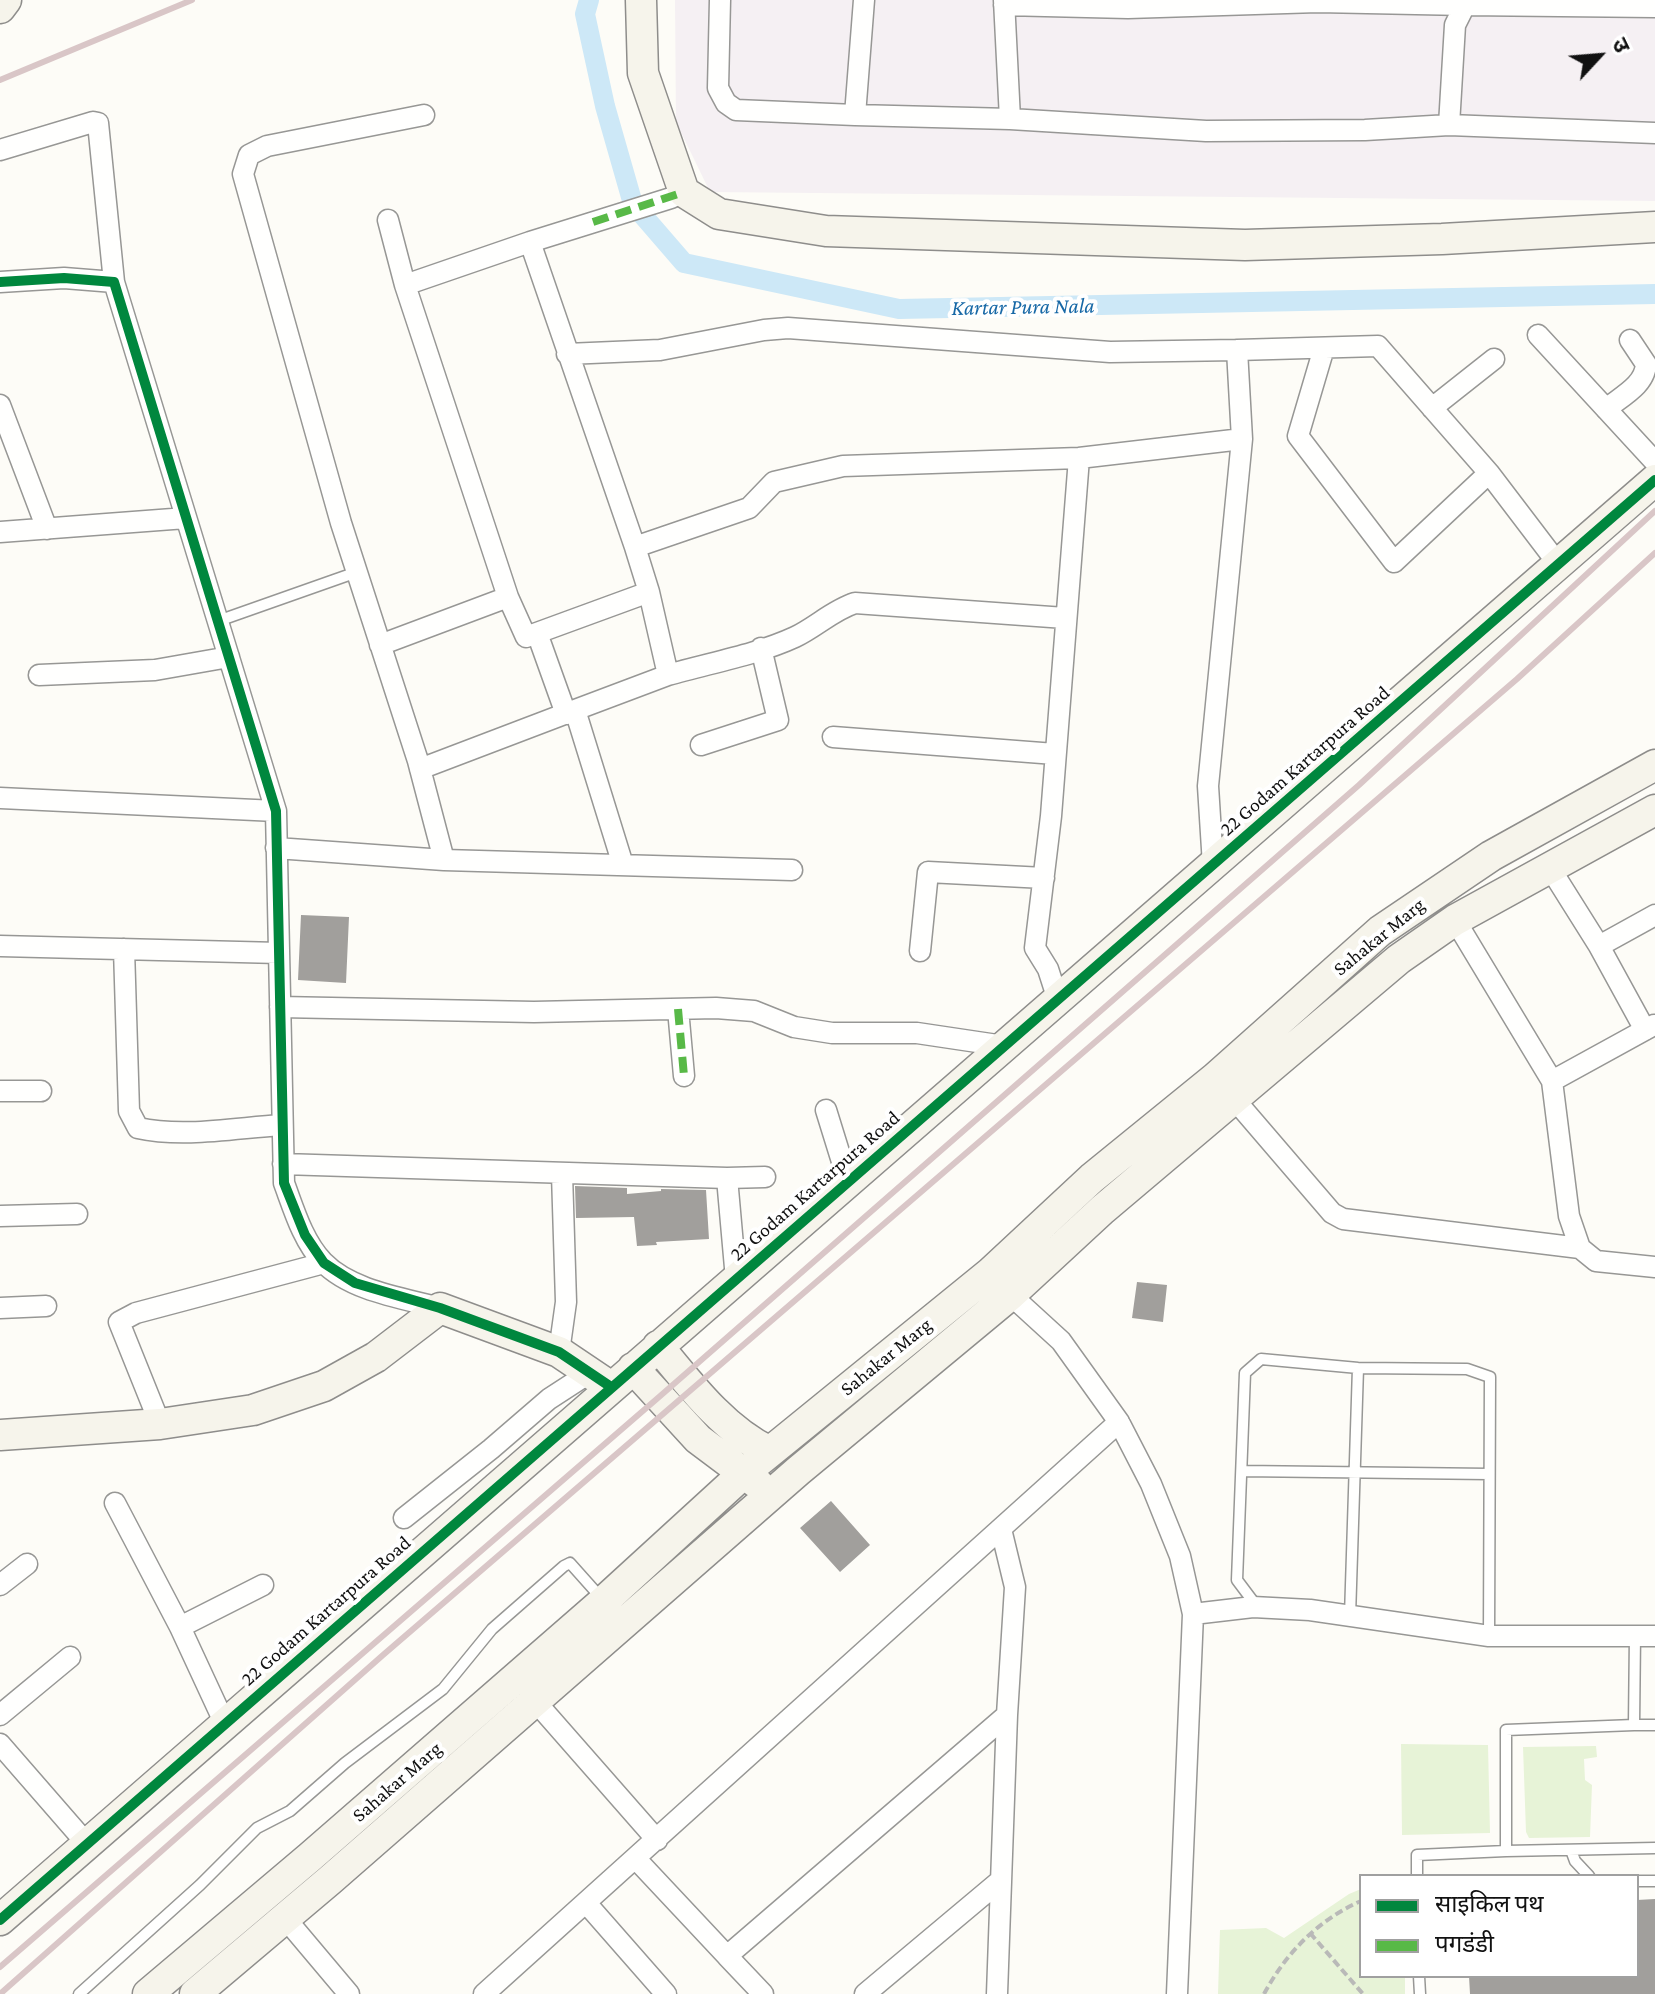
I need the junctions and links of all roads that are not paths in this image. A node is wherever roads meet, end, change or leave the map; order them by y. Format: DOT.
graph roads {
  1 [pos="6,0"];
  2 [pos="641,0"];
  3 [pos="720,0"];
  4 [pos="864,0"];
  5 [pos="1004,2"];
  6 [pos="1467,2"];
  7 [pos="1590,3"];
  8 [pos="1128,4"];
  9 [pos="1655,7"];
  10 [pos="0,8"];
  11 [pos="424,115"];
  12 [pos="855,115"];
  13 [pos="1010,119"];
  14 [pos="1449,125"];
  15 [pos="1655,133"];
  16 [pos="0,150"];
  17 [pos="677,195"];
  18 [pos="388,220"];
  19 [pos="1655,227"];
  20 [pos="530,242"];
  21 [pos="0,282"];
  22 [pos="114,282"];
  23 [pos="405,285"];
  24 [pos="1538,335"];
  25 [pos="1630,340"];
  26 [pos="1324,348"];
  27 [pos="1237,350"];
  28 [pos="567,354"];
  29 [pos="1494,359"];
  30 [pos="0,405"];
  31 [pos="1432,408"];
  32 [pos="1606,409"];
  33 [pos="1242,439"];
  34 [pos="1079,458"];
  35 [pos="1655,462"];
  36 [pos="1489,473"];
  37 [pos="1655,480"];
  38 [pos="186,518"];
  39 [pos="47,529"];
  40 [pos="0,532"];
  41 [pos="635,547"];
  42 [pos="1559,565"];
  43 [pos="357,572"];
  44 [pos="649,592"];
  45 [pos="508,597"];
  46 [pos="1065,618"];
  47 [pos="218,621"];
  48 [pos="537,633"];
  49 [pos="380,645"];
  50 [pos="761,648"];
  51 [pos="229,657"];
  52 [pos="39,675"];
  53 [pos="668,675"];
  54 [pos="570,712"];
  55 [pos="833,737"];
  56 [pos="701,745"];
  57 [pos="1055,754"];
  58 [pos="1655,765"];
  59 [pos="420,769"];
  60 [pos="0,798"];
  61 [pos="1655,810"];
  62 [pos="276,811"];
  63 [pos="276,848"];
  64 [pos="444,860"];
  65 [pos="623,865"];
  66 [pos="1213,865"];
  67 [pos="1550,868"];
  68 [pos="792,870"];
  69 [pos="1044,878"];
  70 [pos="1655,915"];
  71 [pos="1455,920"];
  72 [pos="0,946"];
  73 [pos="1599,946"];
  74 [pos="124,949"];
  75 [pos="920,951"];
  76 [pos="279,953"];
  77 [pos="1058,1000"];
  78 [pos="280,1007"];
  79 [pos="678,1009"];
  80 [pos="1650,1027"];
  81 [pos="1004,1046"];
  82 [pos="684,1076"];
  83 [pos="1552,1081"];
  84 [pos="0,1091"];
  85 [pos="41,1091"];
  86 [pos="1235,1100"];
  87 [pos="826,1110"];
  88 [pos="281,1125"];
  89 [pos="283,1164"];
  90 [pos="562,1174"];
  91 [pos="765,1177"];
  92 [pos="727,1178"];
  93 [pos="848,1181"];
  94 [pos="77,1214"];
  95 [pos="0,1216"];
  96 [pos="1580,1248"];
  97 [pos="324,1263"];
  98 [pos="1655,1267"];
  99 [pos="736,1279"];
  100 [pos="999,1284"];
  101 [pos="46,1306"];
  102 [pos="0,1308"];
  103 [pos="440,1308"];
  104 [pos="658,1346"];
  105 [pos="559,1352"];
  106 [pos="1358,1368"];
  107 [pos="611,1376"];
  108 [pos="1119,1422"];
  109 [pos="160,1424"];
  110 [pos="0,1435"];
  111 [pos="770,1452"];
  112 [pos="1242,1471"];
  113 [pos="1353,1472"];
  114 [pos="744,1473"];
  115 [pos="1489,1474"];
  116 [pos="772,1495"];
  117 [pos="115,1503"];
  118 [pos="404,1518"];
  119 [pos="1001,1529"];
  120 [pos="27,1564"];
  121 [pos="0,1585"];
  122 [pos="263,1585"];
  123 [pos="604,1601"];
  124 [pos="1253,1607"];
  125 [pos="1193,1614"];
  126 [pos="1350,1616"];
  127 [pos="180,1627"];
  128 [pos="1489,1636"];
  129 [pos="1645,1636"];
  130 [pos="70,1657"];
  131 [pos="535,1701"];
  132 [pos="0,1715"];
  133 [pos="1007,1715"];
  134 [pos="225,1724"];
  135 [pos="1634,1725"];
  136 [pos="1655,1725"];
  137 [pos="0,1744"];
  138 [pos="657,1840"];
  139 [pos="87,1844"];
  140 [pos="1655,1848"];
  141 [pos="1571,1850"];
  142 [pos="1506,1851"];
  143 [pos="636,1859"];
  144 [pos="1417,1874"];
  145 [pos="1587,1874"];
  146 [pos="1001,1880"];
  147 [pos="587,1904"];
  148 [pos="2,1914"];
  149 [pos="285,1918"];
  150 [pos="727,1956"];
  151 [pos="79,1994"];
  152 [pos="148,1994"];
  153 [pos="195,1994"];
  154 [pos="349,1994"];
  155 [pos="484,1994"];
  156 [pos="666,1994"];
  157 [pos="763,1994"];
  158 [pos="865,1994"];
  159 [pos="997,1994"];
  160 [pos="1177,1994"];
  1 -- 10 [label="street"];
  2 -- 17 [label="street"];
  3 -- 12 [label="street"];
  4 -- 12 [label="street"];
  5 -- 8 [label="street"];
  5 -- 13 [label="street"];
  6 -- 7 [label="street"];
  6 -- 8 [label="street"];
  6 -- 14 [label="street"];
  7 -- 9 [label="street"];
  11 -- 43 [label="street"];
  12 -- 13 [label="street"];
  13 -- 14 [label="street"];
  14 -- 15 [label="street"];
  16 -- 22 [label="street"];
  17 -- 19 [label="street"];
  17 -- 20 [label="street"];
  18 -- 23 [label="street"];
  20 -- 23 [label="street"];
  20 -- 28 [label="street"];
  21 -- 22 [label="street"];
  22 -- 38 [label="street"];
  23 -- 45 [label="street"];
  24 -- 32 [label="street"];
  25 -- 32 [label="street"];
  26 -- 27 [label="street"];
  26 -- 31 [label="street"];
  26 -- 36 [label="street"];
  27 -- 28 [label="street"];
  27 -- 33 [label="street"];
  28 -- 41 [label="street"];
  29 -- 31 [label="street"];
  30 -- 39 [label="street"];
  31 -- 36 [label="street"];
  32 -- 35 [label="street"];
  33 -- 34 [label="street"];
  33 -- 66 [label="street"];
  34 -- 41 [label="street"];
  34 -- 46 [label="street"];
  36 -- 42 [label="street"];
  37 -- 42 [label="street, 22 Godam Kartarpura Road"];
  38 -- 39 [label="street"];
  38 -- 47 [label="street"];
  39 -- 40 [label="street"];
  41 -- 44 [label="street"];
  42 -- 66 [label="street, 22 Godam Kartarpura Road"];
  43 -- 47 [label="lane"];
  43 -- 49 [label="street"];
  44 -- 48 [label="street"];
  44 -- 53 [label="street"];
  45 -- 48 [label="street"];
  45 -- 49 [label="street"];
  46 -- 50 [label="street"];
  46 -- 57 [label="street"];
  47 -- 51 [label="street"];
  48 -- 54 [label="street"];
  49 -- 59 [label="street"];
  50 -- 53 [label="street"];
  50 -- 56 [label="street"];
  51 -- 52 [label="street"];
  51 -- 62 [label="street"];
  53 -- 54 [label="street"];
  54 -- 59 [label="street"];
  54 -- 65 [label="street"];
  55 -- 57 [label="street"];
  57 -- 69 [label="street"];
  58 -- 100 [label="street, Sahakar Marg"];
  59 -- 64 [label="street"];
  60 -- 62 [label="street"];
  61 -- 67 [label="street, Sahakar Marg"];
  62 -- 63 [label="street"];
  63 -- 64 [label="street"];
  63 -- 76 [label="street"];
  64 -- 65 [label="street"];
  65 -- 68 [label="street"];
  66 -- 77 [label="street, 22 Godam Kartarpura Road"];
  67 -- 71 [label="street, Sahakar Marg"];
  67 -- 73 [label="street"];
  69 -- 75 [label="street"];
  69 -- 77 [label="street"];
  70 -- 73 [label="street"];
  71 -- 83 [label="street"];
  71 -- 86 [label="street, Sahakar Marg"];
  72 -- 74 [label="street"];
  73 -- 80 [label="street"];
  74 -- 76 [label="street"];
  74 -- 88 [label="street"];
  76 -- 78 [label="street"];
  77 -- 81 [label="street, 22 Godam Kartarpura Road"];
  78 -- 79 [label="street"];
  78 -- 88 [label="street"];
  79 -- 81 [label="street"];
  79 -- 82 [label="street"];
  80 -- 83 [label="street"];
  81 -- 93 [label="street, 22 Godam Kartarpura Road"];
  83 -- 96 [label="street"];
  84 -- 85 [label="street"];
  86 -- 96 [label="street"];
  86 -- 100 [label="street, Sahakar Marg"];
  87 -- 93 [label="street"];
  88 -- 89 [label="street"];
  89 -- 90 [label="street"];
  89 -- 97 [label="street"];
  90 -- 92 [label="street"];
  90 -- 105 [label="street"];
  91 -- 92 [label="street"];
  92 -- 99 [label="street"];
  93 -- 99 [label="street, 22 Godam Kartarpura Road"];
  94 -- 95 [label="street"];
  96 -- 98 [label="street"];
  97 -- 103 [label="street"];
  97 -- 109 [label="street"];
  99 -- 104 [label="street, 22 Godam Kartarpura Road"];
  100 -- 108 [label="street"];
  100 -- 111 [label="street, Sahakar Marg"];
  100 -- 116 [label="street, Sahakar Marg"];
  101 -- 102 [label="street"];
  103 -- 105 [label="street"];
  103 -- 109 [label="street"];
  104 -- 107 [label="street, 22 Godam Kartarpura Road"];
  104 -- 111 [label="street"];
  105 -- 107 [label="street"];
  106 -- 112 [label="lane"];
  106 -- 113 [label="lane"];
  106 -- 115 [label="lane"];
  107 -- 114 [label="street"];
  107 -- 118 [label="street"];
  107 -- 134 [label="street, 22 Godam Kartarpura Road"];
  108 -- 119 [label="street"];
  108 -- 125 [label="street"];
  109 -- 110 [label="street"];
  111 -- 114 [label="street, Sahakar Marg"];
  112 -- 113 [label="lane"];
  112 -- 124 [label="lane"];
  113 -- 115 [label="lane"];
  113 -- 126 [label="lane"];
  114 -- 116 [label="street"];
  114 -- 123 [label="street, Sahakar Marg"];
  115 -- 128 [label="lane"];
  116 -- 131 [label="street, Sahakar Marg"];
  117 -- 127 [label="street"];
  119 -- 133 [label="street"];
  119 -- 138 [label="street"];
  120 -- 121 [label="street"];
  122 -- 127 [label="street"];
  123 -- 151 [label="lane"];
  123 -- 152 [label="street, Sahakar Marg"];
  124 -- 125 [label="street"];
  124 -- 126 [label="street"];
  125 -- 160 [label="street"];
  126 -- 128 [label="street"];
  127 -- 134 [label="street"];
  128 -- 129 [label="street"];
  129 -- 135 [label="lane"];
  130 -- 132 [label="street"];
  131 -- 138 [label="street"];
  131 -- 149 [label="street, Sahakar Marg"];
  133 -- 146 [label="street"];
  133 -- 150 [label="street"];
  134 -- 139 [label="street, 22 Godam Kartarpura Road"];
  135 -- 136 [label="lane"];
  135 -- 142 [label="lane"];
  137 -- 139 [label="street"];
  138 -- 143 [label="street"];
  139 -- 148 [label="street, 22 Godam Kartarpura Road"];
  140 -- 141 [label="lane"];
  141 -- 142 [label="lane"];
  141 -- 145 [label="lane"];
  142 -- 144 [label="lane"];
  143 -- 147 [label="street"];
  143 -- 150 [label="street"];
  146 -- 158 [label="street"];
  146 -- 159 [label="street"];
  147 -- 155 [label="street"];
  147 -- 156 [label="street"];
  149 -- 153 [label="street, Sahakar Marg"];
  149 -- 154 [label="street"];
  150 -- 157 [label="street"];
}
